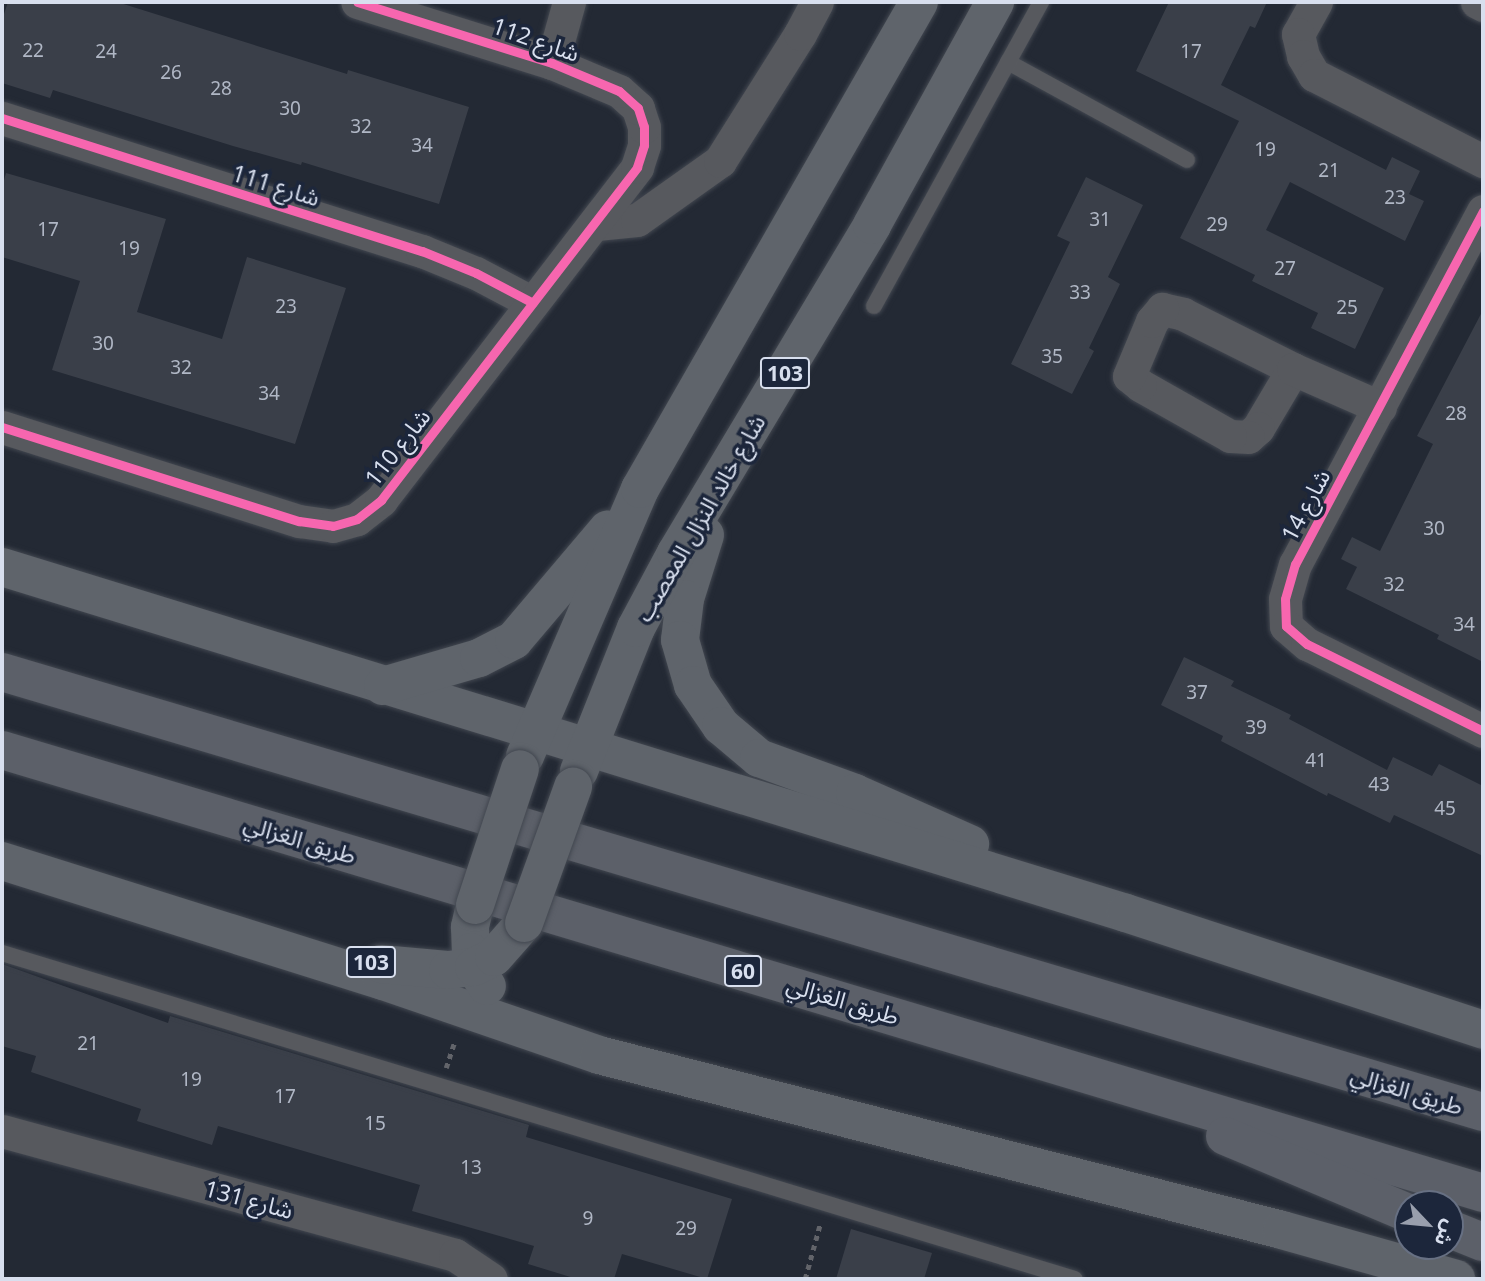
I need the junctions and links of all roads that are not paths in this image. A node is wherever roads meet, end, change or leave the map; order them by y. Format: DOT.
graph roads {
  1 [pos="357,2"];
  2 [pos="569,2"];
  3 [pos="817,2"];
  4 [pos="919,2"];
  5 [pos="995,2"];
  6 [pos="1041,2"];
  7 [pos="1316,2"];
  8 [pos="1477,2"];
  9 [pos="1483,5"];
  10 [pos="1008,62"];
  11 [pos="552,63"];
  12 [pos="2,118"];
  13 [pos="1187,160"];
  14 [pos="1483,161"];
  15 [pos="637,167"];
  16 [pos="1483,211"];
  17 [pos="597,223"];
  18 [pos="533,303"];
  19 [pos="874,306"];
  20 [pos="1293,369"];
  21 [pos="1380,407"];
  22 [pos="2,427"];
  23 [pos="721,482"];
  24 [pos="640,489"];
  25 [pos="2,567"];
  26 [pos="2,672"];
  27 [pos="383,686"];
  28 [pos="1483,730"];
  29 [pos="534,733"];
  30 [pos="2,750"];
  31 [pos="588,750"];
  32 [pos="2,861"];
  33 [pos="1126,913"];
  34 [pos="268,944"];
  35 [pos="2,953"];
  36 [pos="474,967"];
  37 [pos="1483,1030"];
  38 [pos="599,1055"];
  39 [pos="1066,1067"];
  40 [pos="1483,1112"];
  41 [pos="2,1131"];
  42 [pos="1483,1193"];
  43 [pos="1394,1207"];
  44 [pos="1282,1230"];
  45 [pos="1464,1235"];
  46 [pos="1483,1242"];
  47 [pos="491,1279"];
  48 [pos="1075,1279"];
  49 [pos="1399,1279"];
  50 [pos="1456,1279"];
  1 -- 11 [label="street, شارع 112"];
  2 -- 11 [label="street"];
  3 -- 17 [label="street"];
  4 -- 24 [label="main road"];
  5 -- 23 [label="main road, شارع خالد النزال المعصب / 103"];
  6 -- 10 [label="lane"];
  7 -- 14 [label="street"];
  8 -- 9 [label="street"];
  10 -- 13 [label="lane"];
  10 -- 19 [label="lane"];
  11 -- 15 [label="street, شارع 112"];
  12 -- 18 [label="street, شارع 111"];
  15 -- 17 [label="street, شارع 110"];
  16 -- 21 [label="street, شارع 14"];
  17 -- 18 [label="street, شارع 110"];
  18 -- 22 [label="street, شارع 110"];
  20 -- 20 [label="street"];
  20 -- 21 [label="street"];
  21 -- 28 [label="street, شارع 14"];
  23 -- 31 [label="main road, شارع خالد النزال المعصب / 103"];
  23 -- 33 [label="main road"];
  24 -- 27 [label="main road"];
  24 -- 29 [label="main road"];
  25 -- 27 [label="main road"];
  26 -- 40 [label="highway, طريق الغزالي"];
  27 -- 29 [label="main road"];
  29 -- 31 [label="main road"];
  29 -- 36 [label="main road, bridge"];
  30 -- 39 [label="highway, طريق الغزالي / 60"];
  31 -- 33 [label="main road"];
  31 -- 36 [label="main road, شارع خالد النزال المعصب / 103, bridge"];
  32 -- 34 [label="main road"];
  33 -- 37 [label="main road"];
  34 -- 36 [label="main road, 103"];
  34 -- 38 [label="main road"];
  35 -- 48 [label="lane"];
  36 -- 38 [label="main road"];
  38 -- 44 [label="main road"];
  39 -- 42 [label="highway, طريق الغزالي / 60"];
  39 -- 43 [label="highway"];
  41 -- 47 [label="street, شارع 131"];
  44 -- 49 [label="main road"];
  44 -- 50 [label="main road"];
  45 -- 46 [label="highway"];
}
